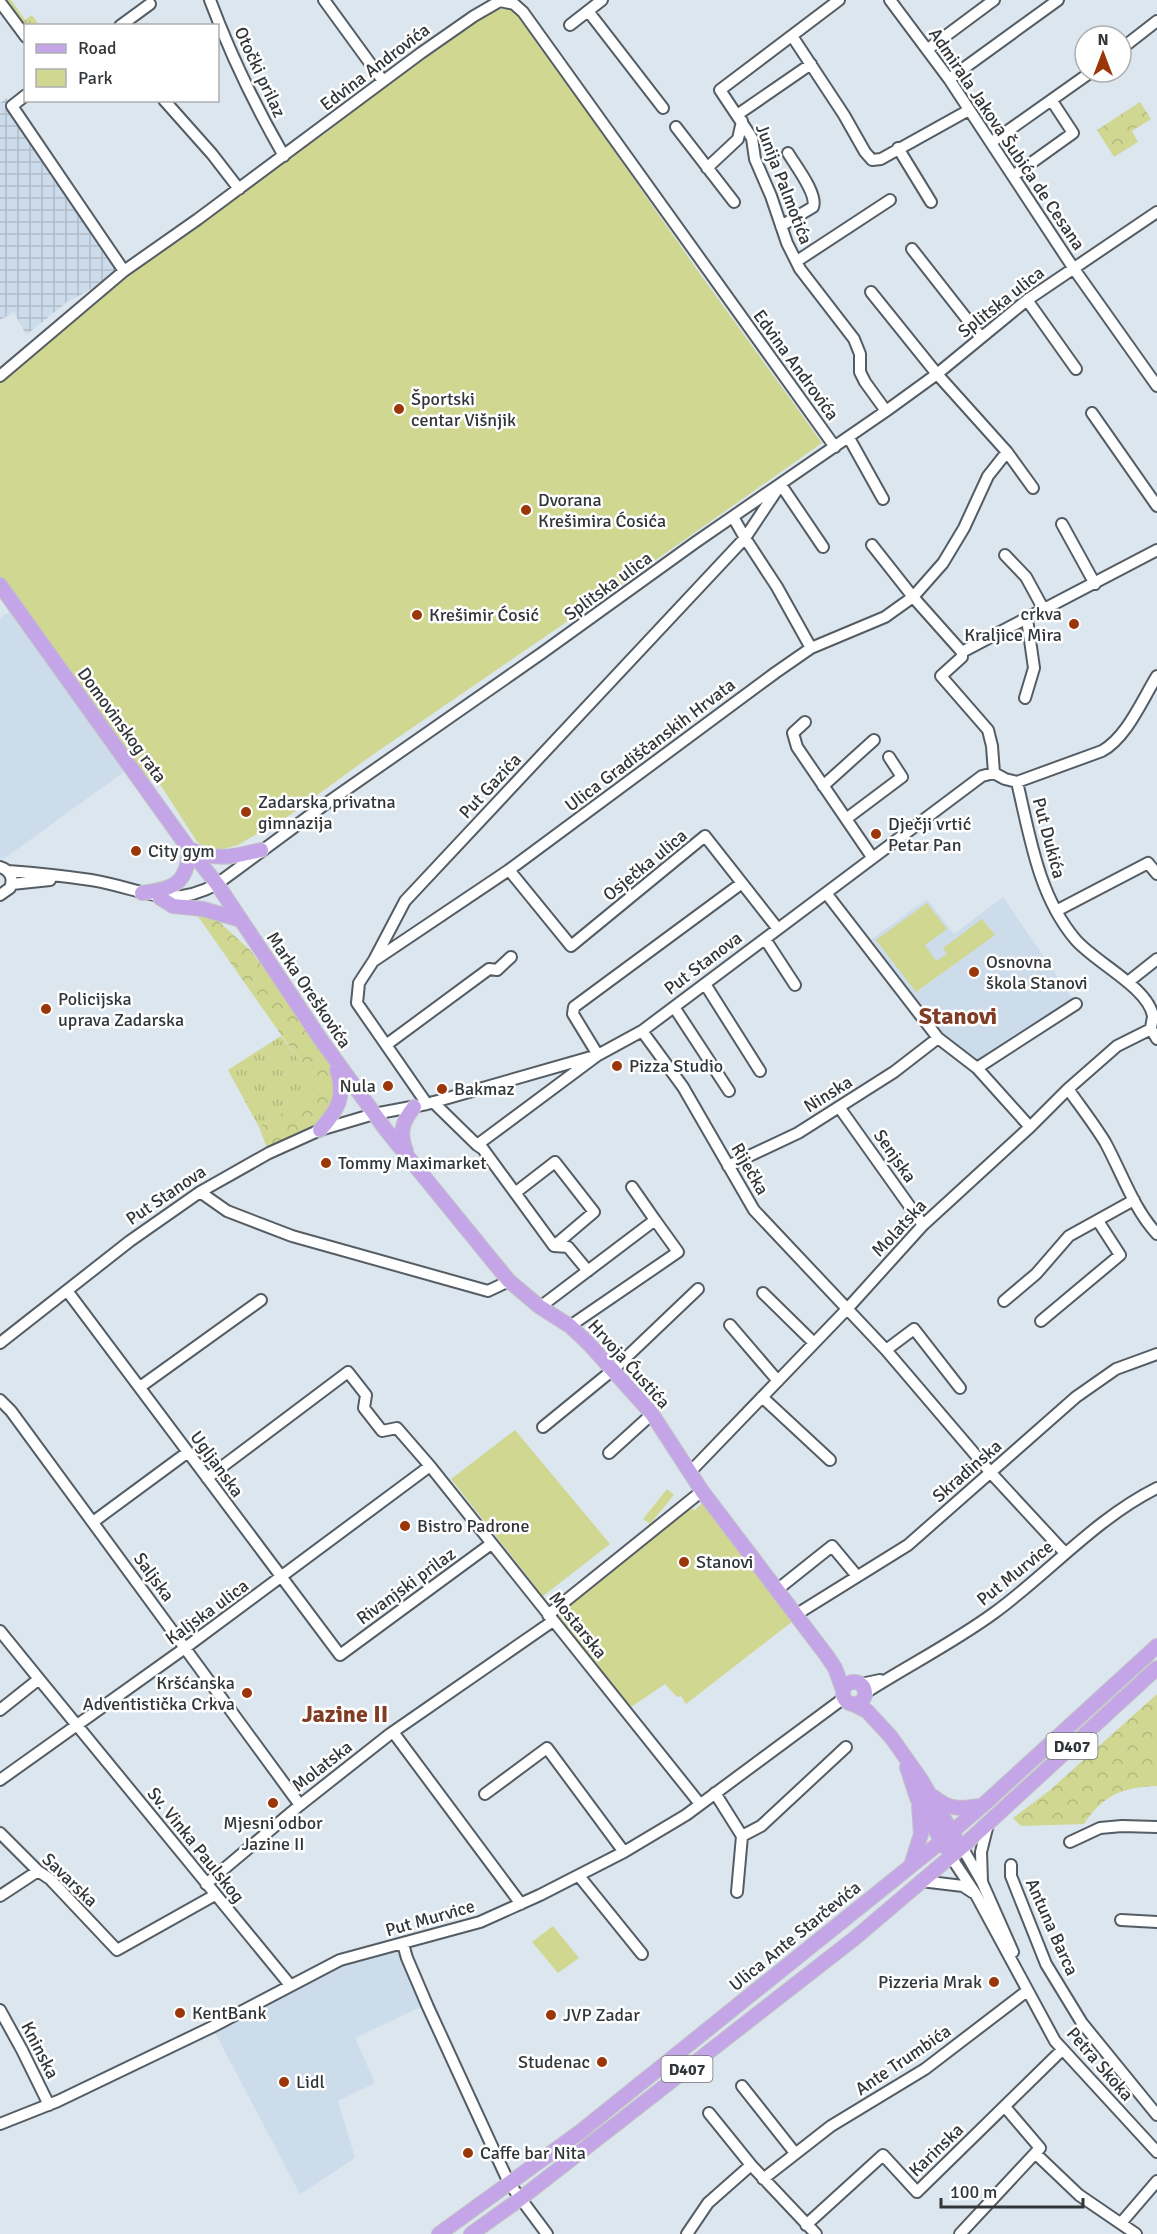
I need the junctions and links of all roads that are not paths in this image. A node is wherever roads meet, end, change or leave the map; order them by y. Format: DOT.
graph roads {
  1 [pos="210,0"];
  2 [pos="324,0"];
  3 [pos="602,0"];
  4 [pos="840,0"];
  5 [pos="890,0"];
  6 [pos="993,0"];
  7 [pos="1058,0"];
  8 [pos="0,2"];
  9 [pos="150,4"];
  10 [pos="588,11"];
  11 [pos="1157,21"];
  12 [pos="123,24"];
  13 [pos="570,25"];
  14 [pos="24,34"];
  15 [pos="792,36"];
  16 [pos="1133,40"];
  17 [pos="928,49"];
  18 [pos="811,64"];
  19 [pos="949,79"];
  20 [pos="383,81"];
  21 [pos="1075,84"];
  22 [pos="24,97"];
  23 [pos="1052,101"];
  24 [pos="166,102"];
  25 [pos="663,108"];
  26 [pos="969,110"];
  27 [pos="740,118"];
  28 [pos="676,127"];
  29 [pos="992,142"];
  30 [pos="898,148"];
  31 [pos="788,153"];
  32 [pos="284,156"];
  33 [pos="707,168"];
  34 [pos="1013,176"];
  35 [pos="239,189"];
  36 [pos="890,200"];
  37 [pos="734,202"];
  38 [pos="931,202"];
  39 [pos="1157,212"];
  40 [pos="781,226"];
  41 [pos="912,249"];
  42 [pos="796,261"];
  43 [pos="1074,269"];
  44 [pos="124,272"];
  45 [pos="871,291"];
  46 [pos="1027,300"];
  47 [pos="981,337"];
  48 [pos="1076,369"];
  49 [pos="937,374"];
  50 [pos="0,376"];
  51 [pos="1156,382"];
  52 [pos="886,411"];
  53 [pos="1092,413"];
  54 [pos="849,438"];
  55 [pos="835,447"];
  56 [pos="1007,452"];
  57 [pos="781,484"];
  58 [pos="1033,488"];
  59 [pos="883,499"];
  60 [pos="1157,506"];
  61 [pos="733,517"];
  62 [pos="1062,524"];
  63 [pos="745,538"];
  64 [pos="873,545"];
  65 [pos="823,547"];
  66 [pos="1157,550"];
  67 [pos="1005,555"];
  68 [pos="1095,584"];
  69 [pos="0,585"];
  70 [pos="913,597"];
  71 [pos="1044,610"];
  72 [pos="1027,619"];
  73 [pos="811,648"];
  74 [pos="962,652"];
  75 [pos="1157,676"];
  76 [pos="1025,698"];
  77 [pos="805,722"];
  78 [pos="874,740"];
  79 [pos="889,758"];
  80 [pos="994,773"];
  81 [pos="1017,782"];
  82 [pos="824,786"];
  83 [pos="846,819"];
  84 [pos="189,849"];
  85 [pos="261,850"];
  86 [pos="872,857"];
  87 [pos="4,869"];
  88 [pos="509,870"];
  89 [pos="1157,874"];
  90 [pos="71,878"];
  91 [pos="742,883"];
  92 [pos="12,884"];
  93 [pos="217,884"];
  94 [pos="142,893"];
  95 [pos="826,893"];
  96 [pos="0,894"];
  97 [pos="160,898"];
  98 [pos="1056,911"];
  99 [pos="241,920"];
  100 [pos="778,929"];
  101 [pos="765,939"];
  102 [pos="511,957"];
  103 [pos="1157,959"];
  104 [pos="374,960"];
  105 [pos="1128,982"];
  106 [pos="705,984"];
  107 [pos="795,985"];
  108 [pos="1076,1004"];
  109 [pos="674,1007"];
  110 [pos="1151,1029"];
  111 [pos="642,1031"];
  112 [pos="938,1038"];
  113 [pos="1157,1039"];
  114 [pos="386,1045"];
  115 [pos="329,1051"];
  116 [pos="598,1054"];
  117 [pos="977,1068"];
  118 [pos="760,1071"];
  119 [pos="1068,1089"];
  120 [pos="729,1091"];
  121 [pos="425,1104"];
  122 [pos="840,1107"];
  123 [pos="374,1114"];
  124 [pos="1030,1127"];
  125 [pos="320,1130"];
  126 [pos="477,1145"];
  127 [pos="408,1158"];
  128 [pos="728,1166"];
  129 [pos="632,1187"];
  130 [pos="200,1192"];
  131 [pos="515,1193"];
  132 [pos="1134,1200"];
  133 [pos="655,1220"];
  134 [pos="1098,1221"];
  135 [pos="923,1225"];
  136 [pos="1157,1234"];
  137 [pos="554,1246"];
  138 [pos="588,1271"];
  139 [pos="509,1281"];
  140 [pos="698,1289"];
  141 [pos="68,1292"];
  142 [pos="763,1293"];
  143 [pos="261,1300"];
  144 [pos="1004,1301"];
  145 [pos="540,1307"];
  146 [pos="848,1308"];
  147 [pos="1041,1321"];
  148 [pos="730,1324"];
  149 [pos="570,1326"];
  150 [pos="0,1343"];
  151 [pos="814,1343"];
  152 [pos="886,1350"];
  153 [pos="1157,1354"];
  154 [pos="614,1369"];
  155 [pos="778,1381"];
  156 [pos="140,1387"];
  157 [pos="960,1388"];
  158 [pos="762,1397"];
  159 [pos="0,1400"];
  160 [pos="652,1414"];
  161 [pos="543,1427"];
  162 [pos="188,1452"];
  163 [pos="609,1453"];
  164 [pos="830,1460"];
  165 [pos="430,1466"];
  166 [pos="690,1472"];
  167 [pos="991,1473"];
  168 [pos="207,1478"];
  169 [pos="1157,1488"];
  170 [pos="697,1495"];
  171 [pos="93,1522"];
  172 [pos="491,1544"];
  173 [pos="1065,1553"];
  174 [pos="857,1576"];
  175 [pos="281,1578"];
  176 [pos="778,1589"];
  177 [pos="797,1614"];
  178 [pos="551,1618"];
  179 [pos="0,1631"];
  180 [pos="1157,1646"];
  181 [pos="185,1648"];
  182 [pos="340,1655"];
  183 [pos="835,1668"];
  184 [pos="1157,1668"];
  185 [pos="39,1679"];
  186 [pos="860,1687"];
  187 [pos="847,1697"];
  188 [pos="0,1710"];
  189 [pos="880,1722"];
  190 [pos="78,1725"];
  191 [pos="393,1732"];
  192 [pos="846,1747"];
  193 [pos="0,1780"];
  194 [pos="715,1793"];
  195 [pos="485,1794"];
  196 [pos="923,1795"];
  197 [pos="300,1804"];
  198 [pos="700,1804"];
  199 [pos="982,1806"];
  200 [pos="988,1824"];
  201 [pos="1157,1827"];
  202 [pos="0,1833"];
  203 [pos="742,1836"];
  204 [pos="947,1836"];
  205 [pos="1070,1842"];
  206 [pos="624,1852"];
  207 [pos="956,1852"];
  208 [pos="1011,1865"];
  209 [pos="911,1867"];
  210 [pos="38,1871"];
  211 [pos="579,1876"];
  212 [pos="921,1881"];
  213 [pos="982,1882"];
  214 [pos="206,1884"];
  215 [pos="737,1892"];
  216 [pos="975,1893"];
  217 [pos="215,1895"];
  218 [pos="0,1896"];
  219 [pos="521,1904"];
  220 [pos="1121,1920"];
  221 [pos="1157,1922"];
  222 [pos="403,1944"];
  223 [pos="642,1954"];
  224 [pos="290,1985"];
  225 [pos="1027,1991"];
  226 [pos="0,2010"];
  227 [pos="1062,2050"];
  228 [pos="742,2086"];
  229 [pos="49,2105"];
  230 [pos="1005,2107"];
  231 [pos="709,2113"];
  232 [pos="1157,2115"];
  233 [pos="0,2124"];
  234 [pos="1156,2151"];
  235 [pos="795,2153"];
  236 [pos="1036,2154"];
  237 [pos="751,2165"];
  238 [pos="763,2179"];
  239 [pos="1157,2181"];
  240 [pos="509,2182"];
  241 [pos="520,2199"];
  242 [pos="1121,2223"];
  243 [pos="806,2224"];
  244 [pos="439,2234"];
  245 [pos="471,2234"];
  246 [pos="547,2234"];
  247 [pos="687,2234"];
  248 [pos="816,2234"];
  249 [pos="960,2234"];
  250 [pos="1136,2234"];
  1 -- 32 [label="street, Otočki prilaz"];
  2 -- 20 [label="street"];
  3 -- 10 [label="street"];
  4 -- 15 [label="street"];
  5 -- 17 [label="street, Admirala Jakova Šubića de Cesana"];
  6 -- 17 [label="street"];
  7 -- 19 [label="street"];
  8 -- 14 [label="street"];
  9 -- 12 [label="street"];
  10 -- 13 [label="street"];
  10 -- 25 [label="street"];
  11 -- 16 [label="street"];
  15 -- 18 [label="street"];
  15 -- 27 [label="street, Junija Palmotića"];
  17 -- 19 [label="street, Admirala Jakova Šubića de Cesana"];
  18 -- 27 [label="street"];
  18 -- 30 [label="street"];
  19 -- 26 [label="street, Admirala Jakova Šubića de Cesana"];
  20 -- 32 [label="street, Edvina Androvića"];
  20 -- 55 [label="street, Edvina Androvića"];
  21 -- 23 [label="street"];
  22 -- 44 [label="street"];
  23 -- 29 [label="street"];
  23 -- 34 [label="street"];
  24 -- 35 [label="street"];
  26 -- 29 [label="street, Admirala Jakova Šubića de Cesana"];
  26 -- 30 [label="street"];
  27 -- 33 [label="street"];
  27 -- 40 [label="street, Junija Palmotića"];
  28 -- 33 [label="street"];
  29 -- 34 [label="street, Admirala Jakova Šubića de Cesana"];
  30 -- 38 [label="street"];
  31 -- 40 [label="street"];
  32 -- 35 [label="street, Edvina Androvića"];
  33 -- 37 [label="street"];
  34 -- 43 [label="street, Admirala Jakova Šubića de Cesana"];
  35 -- 44 [label="street, Edvina Androvića"];
  36 -- 42 [label="street"];
  39 -- 43 [label="street, Splitska ulica"];
  40 -- 42 [label="street, Junija Palmotića"];
  41 -- 47 [label="street"];
  42 -- 52 [label="street, Junija Palmotića"];
  43 -- 46 [label="street, Splitska ulica"];
  43 -- 51 [label="street, Admirala Jakova Šubića de Cesana"];
  44 -- 50 [label="street, Edvina Androvića"];
  45 -- 49 [label="street"];
  46 -- 47 [label="street, Splitska ulica"];
  46 -- 48 [label="street"];
  47 -- 49 [label="street, Splitska ulica"];
  49 -- 52 [label="street, Splitska ulica"];
  49 -- 56 [label="street"];
  52 -- 54 [label="street, Splitska ulica"];
  53 -- 60 [label="street"];
  54 -- 55 [label="street, Splitska ulica"];
  54 -- 59 [label="street"];
  55 -- 57 [label="street, Splitska ulica"];
  56 -- 58 [label="street"];
  56 -- 70 [label="street, Ulica Gradiščanskih Hrvata"];
  57 -- 61 [label="street, Splitska ulica"];
  57 -- 63 [label="street, Put Gazića"];
  57 -- 65 [label="street"];
  61 -- 63 [label="street"];
  61 -- 85 [label="street, Splitska ulica"];
  62 -- 68 [label="street"];
  63 -- 73 [label="street"];
  63 -- 104 [label="street, Put Gazića"];
  64 -- 70 [label="street"];
  66 -- 68 [label="street"];
  67 -- 71 [label="street"];
  68 -- 71 [label="street"];
  69 -- 84 [label="main road, Domovinskog rata"];
  70 -- 73 [label="street, Ulica Gradiščanskih Hrvata"];
  70 -- 74 [label="street"];
  71 -- 72 [label="street"];
  72 -- 74 [label="street"];
  72 -- 76 [label="street"];
  73 -- 88 [label="street, Ulica Gradiščanskih Hrvata"];
  74 -- 80 [label="street"];
  75 -- 81 [label="street"];
  77 -- 82 [label="street"];
  78 -- 82 [label="street"];
  79 -- 83 [label="street"];
  80 -- 81 [label="street"];
  80 -- 86 [label="street, Put Stanova"];
  81 -- 98 [label="street, Put Dukića"];
  82 -- 83 [label="street"];
  83 -- 86 [label="street"];
  84 -- 85 [label="main road"];
  84 -- 93 [label="main road, Domovinskog rata"];
  84 -- 94 [label="main road"];
  85 -- 93 [label="street, Splitska ulica"];
  86 -- 95 [label="street, Put Stanova"];
  87 -- 90 [label="street"];
  87 -- 92 [label="street"];
  88 -- 91 [label="street, Osječka ulica"];
  88 -- 104 [label="street, Ulica Gradiščanskih Hrvata"];
  89 -- 98 [label="street"];
  90 -- 92 [label="street"];
  90 -- 94 [label="street, Splitska ulica"];
  91 -- 100 [label="street, Osječka ulica"];
  91 -- 116 [label="street"];
  92 -- 96 [label="street"];
  93 -- 97 [label="street, Splitska ulica"];
  93 -- 99 [label="main road, Marka Oreškovića"];
  94 -- 97 [label="street, Splitska ulica"];
  95 -- 100 [label="street, Put Stanova"];
  95 -- 112 [label="street"];
  97 -- 99 [label="main road"];
  98 -- 105 [label="street, Put Dukića"];
  99 -- 115 [label="main road, Marka Oreškovića"];
  100 -- 101 [label="street, Put Stanova"];
  101 -- 106 [label="street, Put Stanova"];
  101 -- 107 [label="street"];
  102 -- 114 [label="street"];
  103 -- 105 [label="street"];
  104 -- 114 [label="street, Put Gazića"];
  105 -- 110 [label="street, Put Dukića"];
  106 -- 109 [label="street, Put Stanova"];
  106 -- 118 [label="street"];
  108 -- 117 [label="street"];
  109 -- 111 [label="street, Put Stanova"];
  109 -- 120 [label="street"];
  110 -- 113 [label="street, Put Dukića"];
  110 -- 119 [label="street, Molatska"];
  111 -- 116 [label="street, Put Stanova"];
  111 -- 128 [label="street, Riječka"];
  112 -- 117 [label="street"];
  112 -- 122 [label="street, Ninska"];
  114 -- 121 [label="street, Put Gazića"];
  115 -- 123 [label="main road, Marka Oreškovića"];
  115 -- 125 [label="main road"];
  116 -- 121 [label="street, Put Stanova"];
  116 -- 126 [label="street"];
  117 -- 124 [label="street"];
  119 -- 124 [label="street, Molatska"];
  119 -- 132 [label="street"];
  121 -- 123 [label="street, Put Stanova"];
  121 -- 126 [label="street, Put Gazića"];
  121 -- 127 [label="main road"];
  122 -- 128 [label="street, Ninska"];
  122 -- 135 [label="street, Senjska"];
  123 -- 125 [label="street, Put Stanova"];
  123 -- 127 [label="main road"];
  124 -- 135 [label="street, Molatska"];
  125 -- 130 [label="street, Put Stanova"];
  126 -- 131 [label="street, Put Gazića"];
  127 -- 139 [label="main road"];
  128 -- 146 [label="street, Riječka"];
  129 -- 133 [label="street"];
  130 -- 139 [label="street"];
  130 -- 141 [label="street, Put Stanova"];
  131 -- 137 [label="street, Put Gazića"];
  131 -- 137 [label="street"];
  132 -- 134 [label="street"];
  132 -- 136 [label="street"];
  133 -- 138 [label="street"];
  133 -- 149 [label="street"];
  134 -- 144 [label="street"];
  134 -- 147 [label="street"];
  135 -- 146 [label="street, Molatska"];
  137 -- 138 [label="street"];
  138 -- 145 [label="street"];
  139 -- 145 [label="main road, Hrvoja Ćustića"];
  140 -- 154 [label="street"];
  141 -- 150 [label="street, Put Stanova"];
  141 -- 156 [label="street, Ugljanska"];
  142 -- 151 [label="street"];
  143 -- 156 [label="street"];
  145 -- 149 [label="main road, Hrvoja Ćustića"];
  146 -- 151 [label="street, Molatska"];
  146 -- 152 [label="street, Riječka"];
  148 -- 155 [label="street"];
  149 -- 154 [label="main road, Hrvoja Ćustića"];
  151 -- 155 [label="street, Molatska"];
  152 -- 157 [label="street"];
  152 -- 167 [label="street, Riječka"];
  153 -- 167 [label="street, Skradinska"];
  154 -- 160 [label="main road, Hrvoja Ćustića"];
  154 -- 161 [label="street"];
  155 -- 158 [label="street, Molatska"];
  156 -- 162 [label="street, Ugljanska"];
  158 -- 164 [label="street"];
  158 -- 166 [label="street, Molatska"];
  159 -- 171 [label="street, Saljska"];
  160 -- 163 [label="street"];
  160 -- 166 [label="main road, Hrvoja Ćustića"];
  162 -- 168 [label="street, Ugljanska"];
  162 -- 171 [label="street"];
  165 -- 168 [label="street, Mostarska"];
  165 -- 172 [label="street, Mostarska"];
  165 -- 175 [label="street, Kaljska ulica"];
  166 -- 170 [label="main road, Hrvoja Ćustića"];
  167 -- 173 [label="street, Riječka"];
  167 -- 174 [label="street, Skradinska"];
  168 -- 175 [label="street, Ugljanska"];
  169 -- 173 [label="street, Put Murvice"];
  170 -- 176 [label="main road, Hrvoja Ćustića"];
  170 -- 178 [label="street, Molatska"];
  171 -- 181 [label="street, Saljska"];
  172 -- 178 [label="street, Mostarska"];
  172 -- 182 [label="street, Rivanjski prilaz"];
  173 -- 186 [label="street, Put Murvice"];
  174 -- 176 [label="street"];
  174 -- 177 [label="street, Skradinska"];
  175 -- 181 [label="street, Kaljska ulica"];
  175 -- 182 [label="street, Ugljanska"];
  176 -- 177 [label="main road, Hrvoja Ćustića"];
  177 -- 183 [label="main road, Hrvoja Ćustića"];
  178 -- 191 [label="street, Molatska"];
  178 -- 198 [label="street, Mostarska"];
  179 -- 185 [label="street, Sv. Vinka Paulskog"];
  180 -- 199 [label="main road, Ulica Ante Starčevića / D407"];
  181 -- 190 [label="street, Kaljska ulica"];
  181 -- 197 [label="street, Saljska"];
  183 -- 186 [label="main road, Hrvoja Ćustića"];
  183 -- 187 [label="main road, Hrvoja Ćustića"];
  184 -- 200 [label="main road, Ulica Ante Starčevića / D407"];
  185 -- 188 [label="street"];
  185 -- 190 [label="street, Sv. Vinka Paulskog"];
  186 -- 187 [label="main road"];
  186 -- 187 [label="main road"];
  186 -- 189 [label="main road, Hrvoja Ćustića"];
  187 -- 189 [label="main road, Hrvoja Ćustića"];
  187 -- 194 [label="street, Put Murvice"];
  189 -- 196 [label="main road, Hrvoja Ćustića"];
  190 -- 193 [label="street, Kaljska ulica"];
  190 -- 214 [label="street, Sv. Vinka Paulskog"];
  191 -- 197 [label="street, Molatska"];
  191 -- 219 [label="street"];
  192 -- 203 [label="street"];
  194 -- 198 [label="street, Put Murvice"];
  194 -- 203 [label="street"];
  195 -- 206 [label="street"];
  196 -- 199 [label="main road"];
  196 -- 204 [label="main road, Hrvoja Ćustića"];
  196 -- 209 [label="main road"];
  197 -- 214 [label="street, Molatska"];
  198 -- 206 [label="street, Put Murvice"];
  199 -- 204 [label="main road, Ulica Ante Starčevića / D407"];
  200 -- 207 [label="main road, Ulica Ante Starčevića / D407"];
  200 -- 213 [label="street"];
  201 -- 205 [label="street"];
  202 -- 210 [label="street, Savarska"];
  203 -- 215 [label="street"];
  204 -- 207 [label="main road, Hrvoja Ćustića"];
  204 -- 209 [label="main road, Ulica Ante Starčevića / D407"];
  206 -- 211 [label="street, Put Murvice"];
  207 -- 212 [label="main road, Ulica Ante Starčevića / D407"];
  207 -- 213 [label="street, Petra Skoka"];
  207 -- 216 [label="street, Petra Skoka"];
  208 -- 232 [label="street, Antuna Barca"];
  209 -- 240 [label="main road, Ulica Ante Starčevića / D407"];
  210 -- 217 [label="street, Savarska"];
  210 -- 218 [label="street"];
  211 -- 219 [label="street, Put Murvice"];
  211 -- 223 [label="street"];
  212 -- 216 [label="street"];
  212 -- 241 [label="main road, Ulica Ante Starčevića / D407"];
  213 -- 225 [label="street, Petra Skoka"];
  214 -- 217 [label="street, Sv. Vinka Paulskog"];
  216 -- 225 [label="street, Petra Skoka"];
  217 -- 224 [label="street, Sv. Vinka Paulskog"];
  219 -- 222 [label="street, Put Murvice"];
  220 -- 221 [label="street"];
  222 -- 224 [label="street, Put Murvice"];
  222 -- 240 [label="street"];
  224 -- 229 [label="street, Put Murvice"];
  225 -- 227 [label="street, Petra Skoka"];
  225 -- 235 [label="street, Ante Trumbića"];
  226 -- 229 [label="street, Kninska"];
  227 -- 230 [label="street, Karinska"];
  227 -- 234 [label="street, Petra Skoka"];
  228 -- 235 [label="street"];
  229 -- 233 [label="street, Put Murvice"];
  230 -- 236 [label="street"];
  230 -- 243 [label="street, Karinska"];
  231 -- 237 [label="street"];
  235 -- 238 [label="street, Ante Trumbića"];
  236 -- 242 [label="street"];
  236 -- 249 [label="street"];
  237 -- 238 [label="street"];
  237 -- 247 [label="street"];
  238 -- 243 [label="street"];
  239 -- 242 [label="street"];
  240 -- 241 [label="street"];
  240 -- 244 [label="main road, Ulica Ante Starčevića / D407"];
  241 -- 245 [label="main road, Ulica Ante Starčevića / D407"];
  241 -- 246 [label="street"];
  242 -- 250 [label="street"];
  243 -- 248 [label="street"];
}
